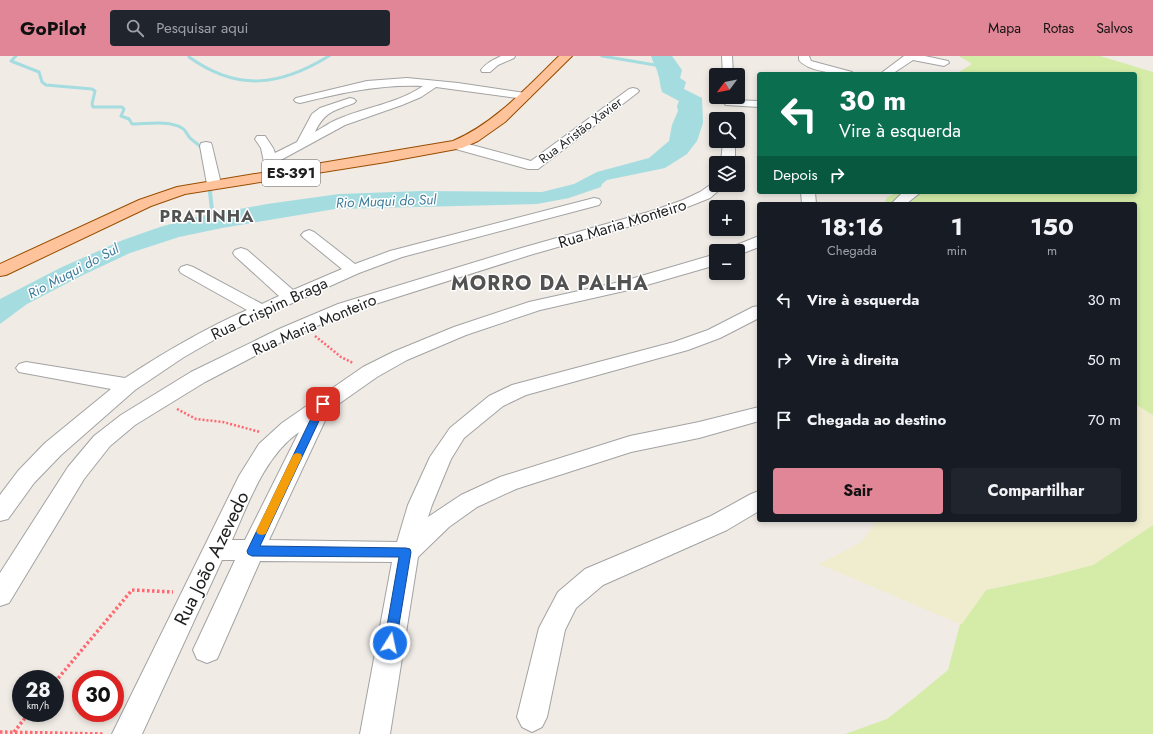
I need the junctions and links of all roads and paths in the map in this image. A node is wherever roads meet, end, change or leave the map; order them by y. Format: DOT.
graph roads {
  1 [pos="510,56"];
  2 [pos="566,56"];
  3 [pos="728,56"];
  4 [pos="804,56"];
  5 [pos="910,56"];
  6 [pos="944,63"];
  7 [pos="728,68"];
  8 [pos="486,70"];
  9 [pos="833,72"];
  10 [pos="888,72"];
  11 [pos="433,84"];
  12 [pos="633,91"];
  13 [pos="525,96"];
  14 [pos="300,100"];
  15 [pos="350,101"];
  16 [pos="745,104"];
  17 [pos="757,104"];
  18 [pos="261,139"];
  19 [pos="302,144"];
  20 [pos="457,145"];
  21 [pos="206,146"];
  22 [pos="271,160"];
  23 [pos="274,175"];
  24 [pos="214,184"];
  25 [pos="709,192"];
  26 [pos="909,194"];
  27 [pos="594,202"];
  28 [pos="900,202"];
  29 [pos="309,235"];
  30 [pos="757,242"];
  31 [pos="745,247"];
  32 [pos="241,253"];
  33 [pos="709,262"];
  34 [pos="187,270"];
  35 [pos="353,270"];
  36 [pos="0,271"];
  37 [pos="290,297"];
  38 [pos="260,310"];
  39 [pos="757,312"];
  40 [pos="303,326"];
  41 [pos="26,368"];
  42 [pos="370,372"];
  43 [pos="128,385"];
  44 [pos="160,399"];
  45 [pos="323,404"];
  46 [pos="757,415"];
  47 [pos="71,433"];
  48 [pos="280,437"];
  49 [pos="102,441"];
  50 [pos="757,501"];
  51 [pos="0,512"];
  52 [pos="216,550"];
  53 [pos="252,551"];
  54 [pos="406,552"];
  55 [pos="194,593"];
  56 [pos="0,595"];
  57 [pos="207,650"];
  58 [pos="64,671"];
  59 [pos="532,717"];
  60 [pos="22,722"];
  61 [pos="0,732"];
  62 [pos="14,732"];
  63 [pos="113,734"];
  64 [pos="127,734"];
  65 [pos="375,734"];
  1 -- 8 [label="street"];
  2 -- 13 [label="main road, ES-391"];
  3 -- 7 [label="street"];
  4 -- 9 [label="street"];
  5 -- 6 [label="street"];
  5 -- 10 [label="street"];
  11 -- 13 [label="street"];
  11 -- 14 [label="street"];
  11 -- 19 [label="street"];
  12 -- 20 [label="street, Rua Aristão Xavier"];
  13 -- 20 [label="main road, ES-391"];
  15 -- 19 [label="street"];
  16 -- 17 [label="street"];
  18 -- 22 [label="street"];
  19 -- 22 [label="street"];
  20 -- 23 [label="main road, ES-391"];
  21 -- 24 [label="street"];
  22 -- 23 [label="street"];
  23 -- 24 [label="main road, ES-391"];
  24 -- 36 [label="main road, ES-391"];
  25 -- 40 [label="street, Rua Maria Monteiro"];
  26 -- 28 [label="street"];
  27 -- 35 [label="street, Rua Crispim Braga"];
  29 -- 35 [label="street"];
  30 -- 31 [label="street"];
  32 -- 37 [label="street"];
  33 -- 42 [label="street, Rua João Azevedo"];
  34 -- 38 [label="street"];
  35 -- 37 [label="street, Rua Crispim Braga"];
  37 -- 38 [label="street, Rua Crispim Braga"];
  38 -- 43 [label="street, Rua Crispim Braga"];
  39 -- 54 [label="street"];
  40 -- 42 [label="path"];
  40 -- 44 [label="street, Rua Maria Monteiro"];
  41 -- 43 [label="street"];
  42 -- 45 [label="street, Rua João Azevedo"];
  43 -- 47 [label="street, Rua Crispim Braga"];
  44 -- 48 [label="path"];
  44 -- 49 [label="street, Rua Maria Monteiro"];
  45 -- 48 [label="street, Rua João Azevedo"];
  45 -- 53 [label="street"];
  46 -- 54 [label="street"];
  47 -- 49 [label="street"];
  47 -- 51 [label="street, Rua Crispim Braga"];
  48 -- 52 [label="street, Rua João Azevedo"];
  49 -- 56 [label="street, Rua Maria Monteiro"];
  50 -- 59 [label="street"];
  52 -- 53 [label="street"];
  52 -- 55 [label="street, Rua João Azevedo"];
  53 -- 54 [label="street"];
  53 -- 57 [label="street"];
  54 -- 65 [label="street"];
  55 -- 58 [label="path"];
  55 -- 64 [label="street, Rua João Azevedo"];
  60 -- 62 [label="path"];
  61 -- 62 [label="path"];
  62 -- 63 [label="path"];
}
